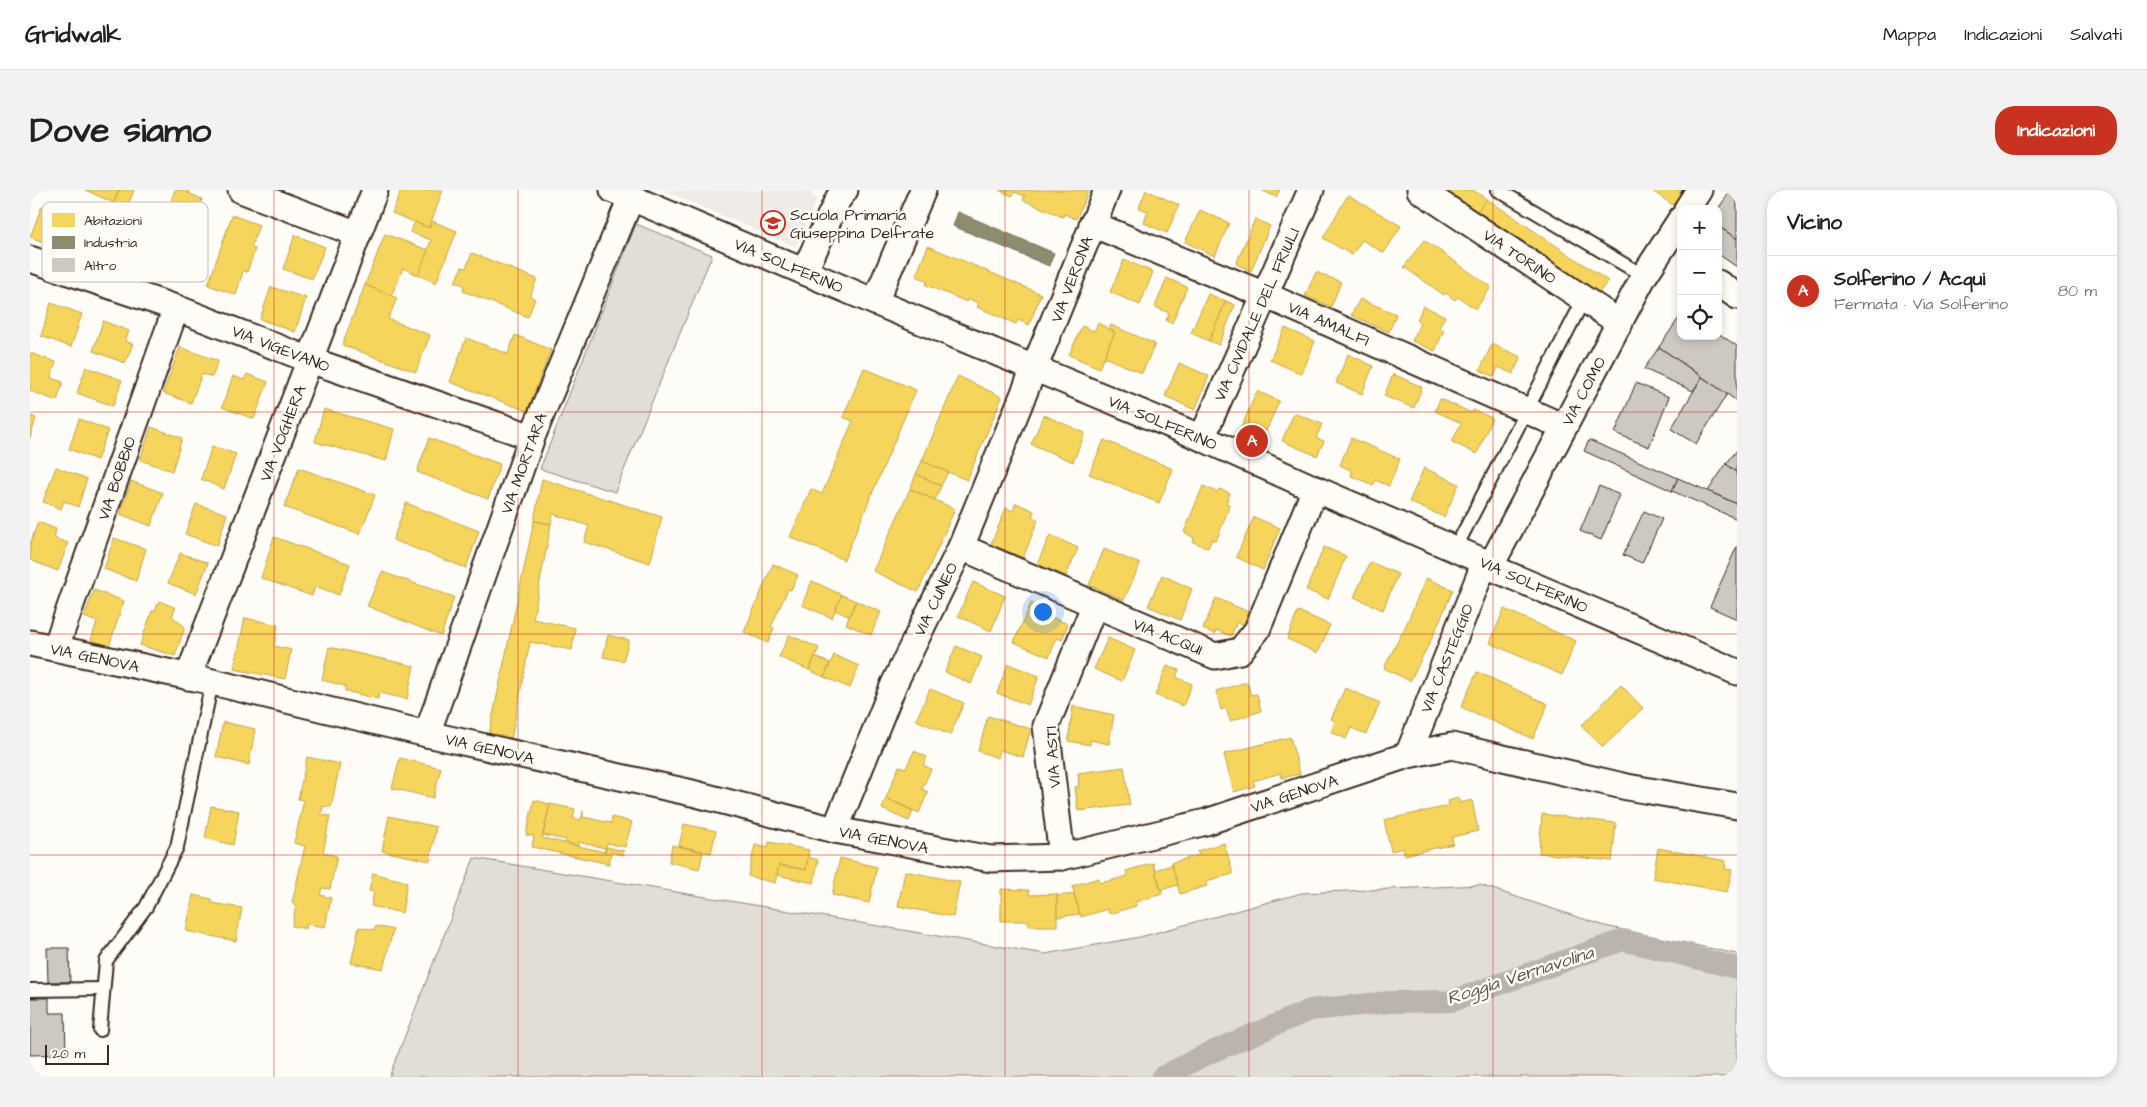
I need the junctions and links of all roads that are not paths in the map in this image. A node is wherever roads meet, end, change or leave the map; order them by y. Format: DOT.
graph roads {
  1 [pos="241,190"];
  2 [pos="376,190"];
  3 [pos="923,190"];
  4 [pos="1107,190"];
  5 [pos="1311,190"];
  6 [pos="1420,190"];
  7 [pos="1498,190"];
  8 [pos="1699,190"];
  9 [pos="837,193"];
  10 [pos="622,194"];
  11 [pos="1690,205"];
  12 [pos="1092,224"];
  13 [pos="358,234"];
  14 [pos="1677,236"];
  15 [pos="1673,252"];
  16 [pos="804,272"];
  17 [pos="1644,276"];
  18 [pos="94,282"];
  19 [pos="1722,286"];
  20 [pos="1265,295"];
  21 [pos="1737,296"];
  22 [pos="1584,299"];
  23 [pos="874,302"];
  24 [pos="176,308"];
  25 [pos="1620,323"];
  26 [pos="310,360"];
  27 [pos="1035,368"];
  28 [pos="1527,410"];
  29 [pos="1564,427"];
  30 [pos="532,437"];
  31 [pos="1202,438"];
  32 [pos="1315,489"];
  33 [pos="961,548"];
  34 [pos="1455,549"];
  35 [pos="1488,564"];
  36 [pos="1094,606"];
  37 [pos="30,643"];
  38 [pos="56,648"];
  39 [pos="1737,672"];
  40 [pos="200,680"];
  41 [pos="427,734"];
  42 [pos="1408,755"];
  43 [pos="1737,806"];
  44 [pos="835,830"];
  45 [pos="1062,857"];
  46 [pos="103,989"];
  47 [pos="30,990"];
  48 [pos="100,1030"];
  1 -- 13 [label="street"];
  2 -- 13 [label="street, VIA VOGHERA"];
  3 -- 23 [label="street"];
  4 -- 12 [label="street, VIA VERONA"];
  5 -- 20 [label="street, VIA CIVIDALE DEL FRIULI"];
  6 -- 22 [label="street, VIA TORINO"];
  7 -- 17 [label="lane"];
  8 -- 11 [label="street"];
  9 -- 16 [label="street"];
  10 -- 16 [label="street, VIA SOLFERINO"];
  10 -- 30 [label="street, VIA MORTARA"];
  12 -- 20 [label="street, VIA AMALFI"];
  12 -- 27 [label="street, VIA VERONA"];
  13 -- 26 [label="street, VIA VOGHERA"];
  14 -- 15 [label="street, VIA COMO"];
  15 -- 17 [label="street, VIA COMO"];
  16 -- 23 [label="street, VIA SOLFERINO"];
  17 -- 25 [label="street, VIA COMO"];
  18 -- 24 [label="street, VIA VIGEVANO"];
  19 -- 21 [label="street"];
  20 -- 28 [label="street, VIA AMALFI"];
  20 -- 31 [label="street, VIA CIVIDALE DEL FRIULI"];
  22 -- 25 [label="street, VIA TORINO"];
  22 -- 28 [label="lane"];
  23 -- 27 [label="street, VIA SOLFERINO"];
  24 -- 26 [label="street, VIA VIGEVANO"];
  24 -- 38 [label="street, VIA BOBBIO"];
  25 -- 29 [label="street, VIA COMO"];
  26 -- 30 [label="street, VIA VIGEVANO"];
  26 -- 40 [label="street, VIA VOGHERA"];
  27 -- 31 [label="street, VIA SOLFERINO"];
  27 -- 33 [label="street, VIA CUNEO"];
  28 -- 29 [label="street, VIA AMALFI"];
  28 -- 34 [label="lane"];
  29 -- 35 [label="street, VIA COMO"];
  30 -- 41 [label="street, VIA MORTARA"];
  31 -- 32 [label="street, VIA SOLFERINO"];
  32 -- 34 [label="street, VIA SOLFERINO"];
  32 -- 36 [label="street, VIA ACQUI"];
  33 -- 36 [label="street, VIA ACQUI"];
  33 -- 44 [label="street, VIA CUNEO"];
  34 -- 35 [label="street, VIA SOLFERINO"];
  35 -- 39 [label="street, VIA SOLFERINO"];
  35 -- 42 [label="street, VIA CASTEGGIO"];
  36 -- 45 [label="street, VIA ASTI"];
  37 -- 38 [label="street, VIA GENOVA"];
  38 -- 40 [label="street, VIA GENOVA"];
  40 -- 41 [label="street, VIA GENOVA"];
  40 -- 46 [label="lane"];
  41 -- 44 [label="street, VIA GENOVA"];
  42 -- 43 [label="street, VIA GENOVA"];
  42 -- 45 [label="street, VIA GENOVA"];
  44 -- 45 [label="street, VIA GENOVA"];
  46 -- 47 [label="lane"];
  46 -- 48 [label="lane"];
}
